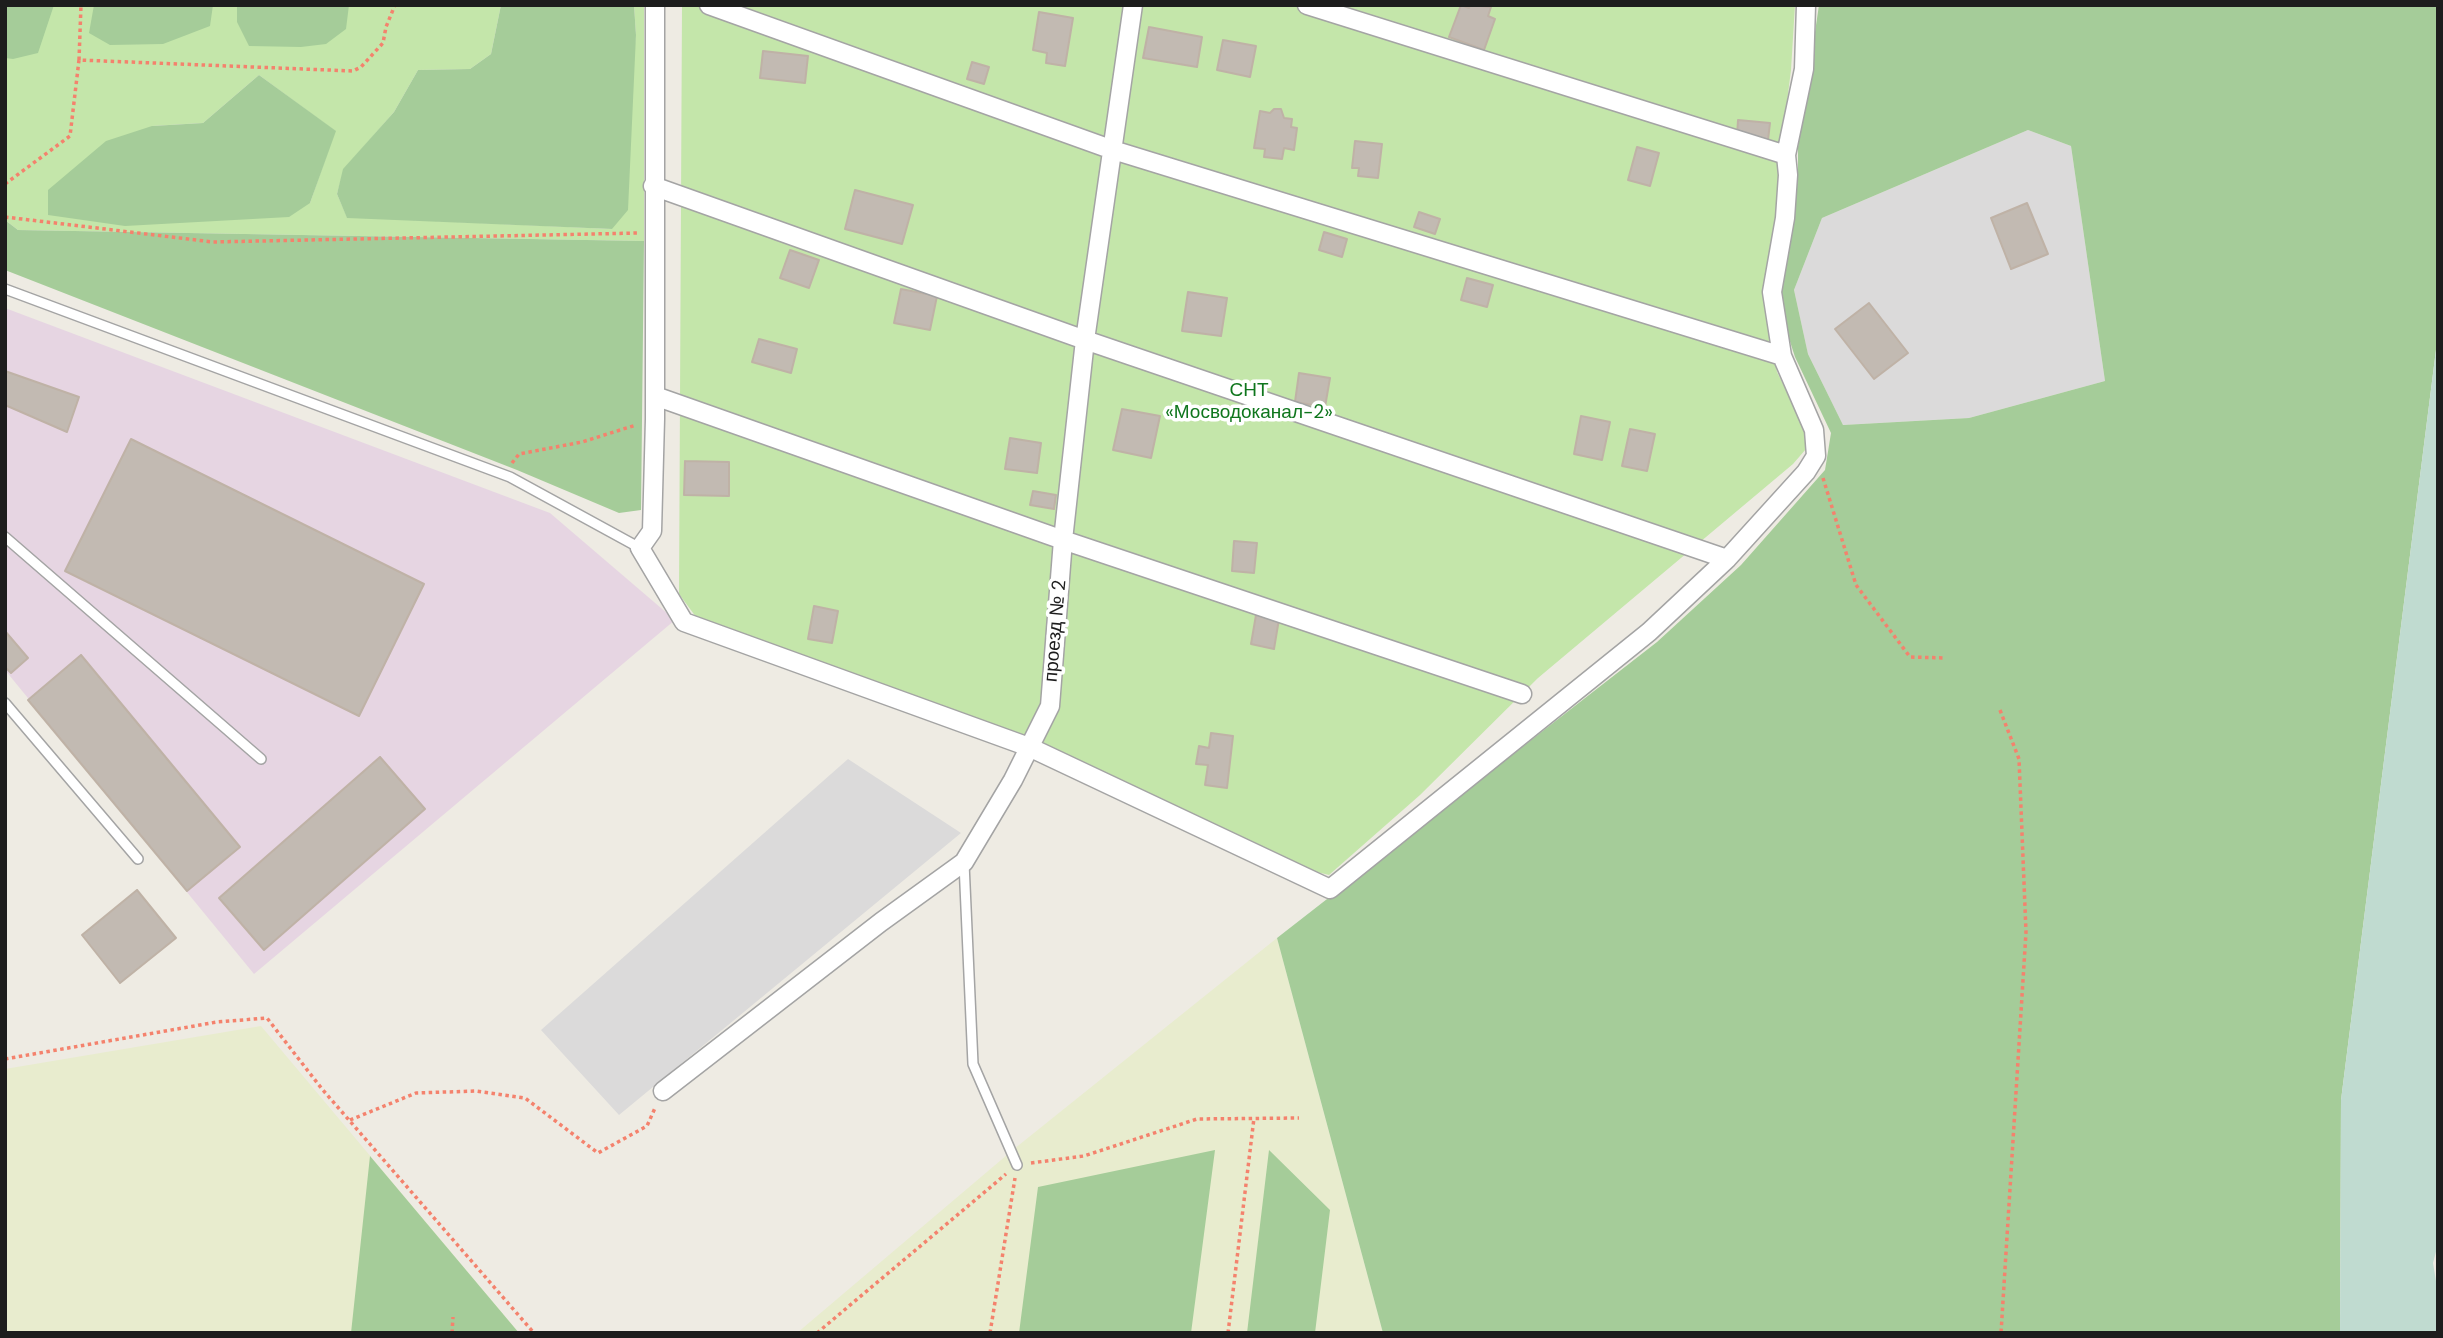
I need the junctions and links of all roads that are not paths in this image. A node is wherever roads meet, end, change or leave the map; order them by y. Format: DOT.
graph roads {
  1 [pos="655,5"];
  2 [pos="709,5"];
  3 [pos="1133,5"];
  4 [pos="1307,5"];
  5 [pos="1806,5"];
  6 [pos="1113,150"];
  7 [pos="1786,155"];
  8 [pos="653,186"];
  9 [pos="5,289"];
  10 [pos="1085,340"];
  11 [pos="1782,356"];
  12 [pos="655,396"];
  13 [pos="5,537"];
  14 [pos="1063,540"];
  15 [pos="640,548"];
  16 [pos="1727,559"];
  17 [pos="1522,694"];
  18 [pos="5,703"];
  19 [pos="1029,747"];
  20 [pos="261,759"];
  21 [pos="138,859"];
  22 [pos="964,862"];
  23 [pos="663,1091"];
  24 [pos="1017,1165"];
  1 -- 8 [label="street"];
  2 -- 6 [label="street"];
  3 -- 6 [label="street, проезд № 2"];
  4 -- 7 [label="street"];
  5 -- 7 [label="street"];
  6 -- 10 [label="street, проезд № 2"];
  6 -- 11 [label="street"];
  7 -- 11 [label="street"];
  8 -- 10 [label="street"];
  8 -- 12 [label="street"];
  9 -- 15 [label="lane"];
  10 -- 14 [label="street, проезд № 2"];
  10 -- 16 [label="street"];
  11 -- 16 [label="street"];
  12 -- 14 [label="street"];
  12 -- 15 [label="street"];
  13 -- 20 [label="lane"];
  14 -- 17 [label="street"];
  14 -- 19 [label="street, проезд № 2"];
  15 -- 19 [label="street"];
  16 -- 19 [label="street"];
  18 -- 21 [label="lane"];
  19 -- 22 [label="street, проезд № 2"];
  22 -- 23 [label="street, проезд № 2"];
  22 -- 24 [label="lane"];
}
